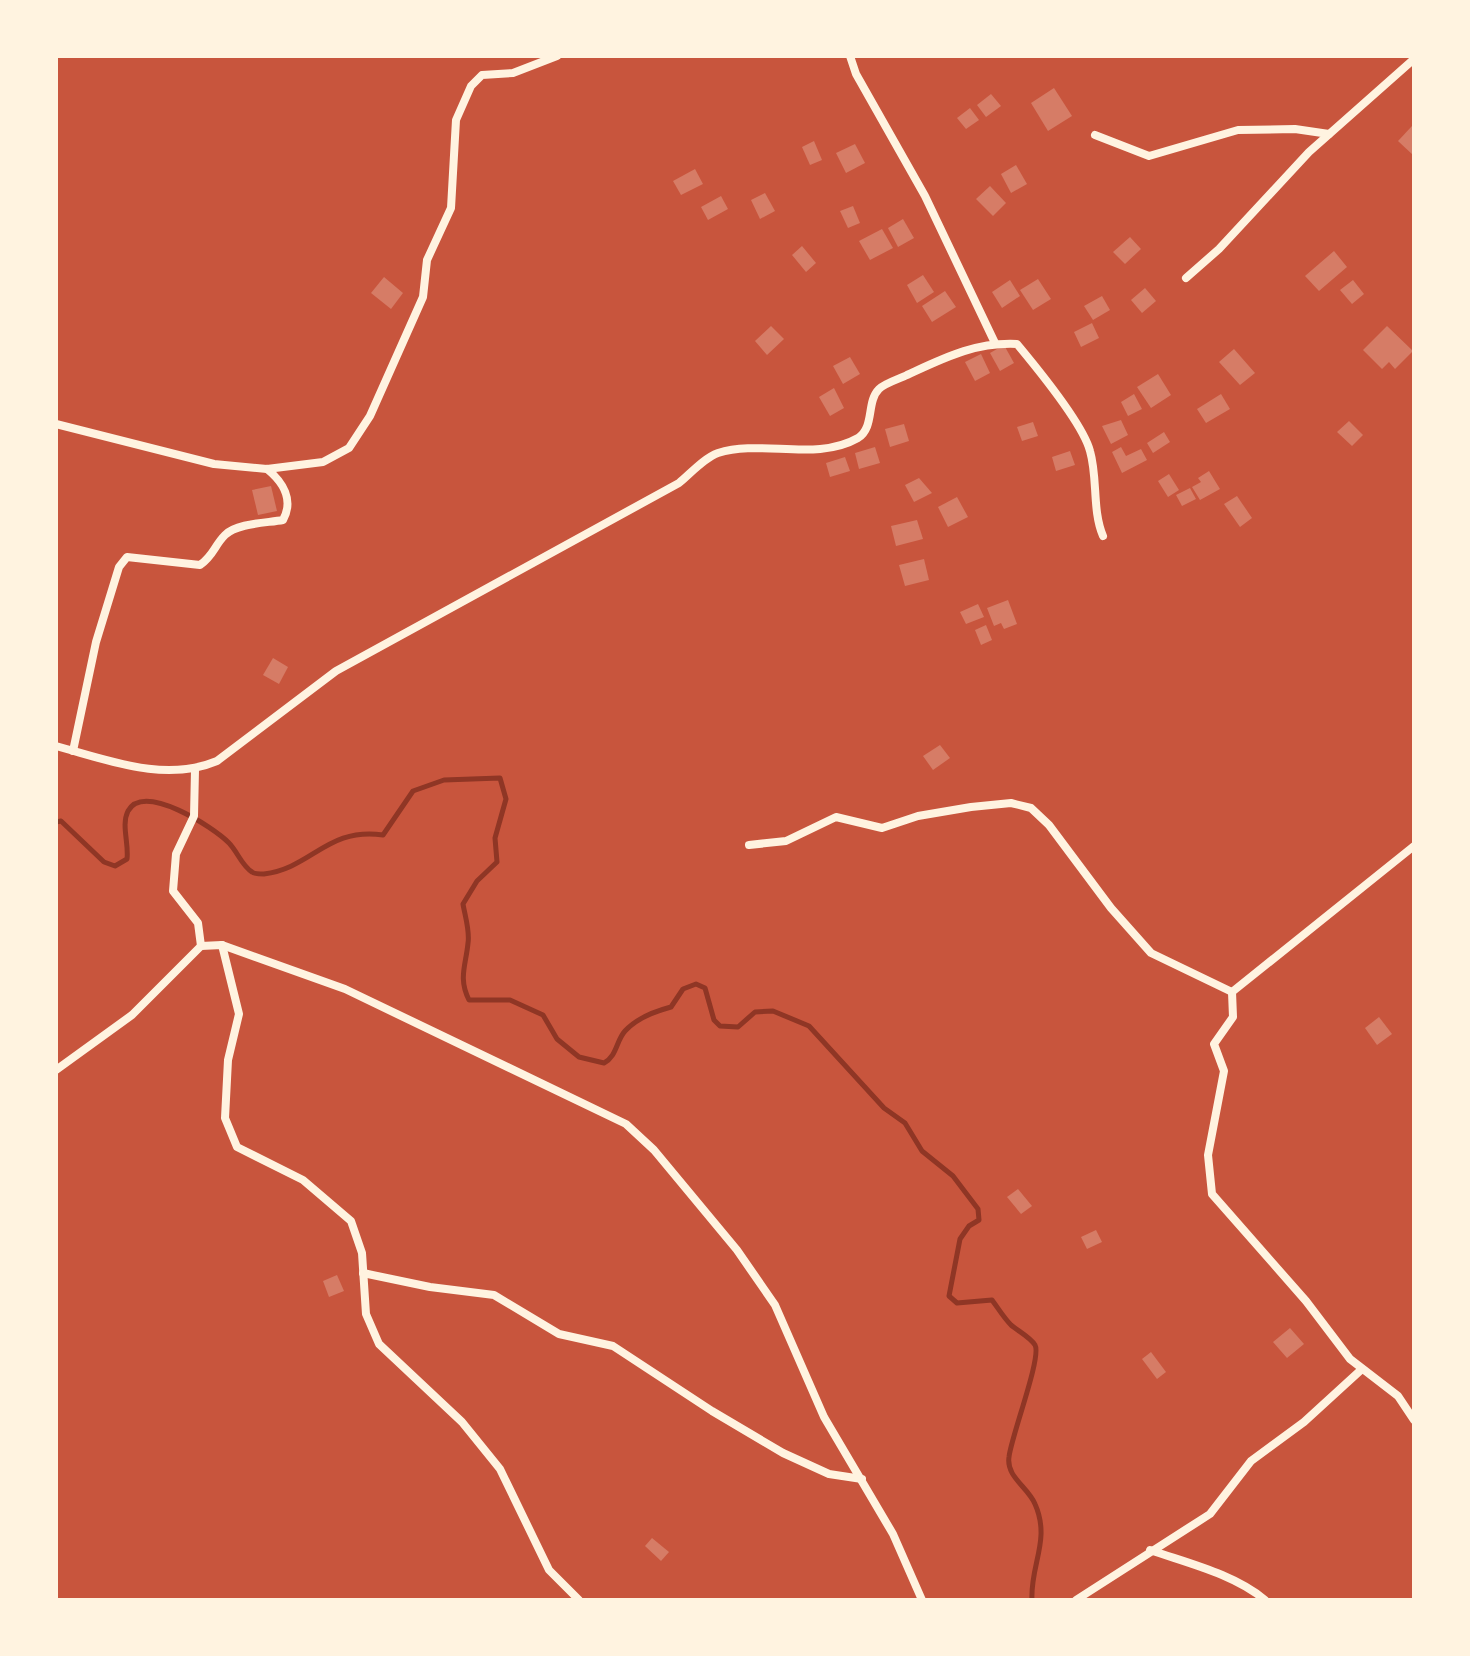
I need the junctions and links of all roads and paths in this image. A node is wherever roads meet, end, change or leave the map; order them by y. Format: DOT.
graph roads {
  1 [pos="557,56"];
  2 [pos="850,56"];
  3 [pos="1414,59"];
  4 [pos="1329,134"];
  5 [pos="1095,135"];
  6 [pos="1186,278"];
  7 [pos="995,343"];
  8 [pos="56,424"];
  9 [pos="267,469"];
  10 [pos="1103,536"];
  11 [pos="56,746"];
  12 [pos="73,751"];
  13 [pos="195,770"];
  14 [pos="749,845"];
  15 [pos="1414,846"];
  16 [pos="222,945"];
  17 [pos="201,946"];
  18 [pos="1232,992"];
  19 [pos="56,1070"];
  20 [pos="363,1273"];
  21 [pos="1362,1369"];
  22 [pos="1414,1420"];
  23 [pos="862,1479"];
  24 [pos="1150,1550"];
  25 [pos="579,1600"];
  26 [pos="922,1600"];
  27 [pos="1076,1600"];
  28 [pos="1265,1600"];
  1 -- 9 [label="street"];
  2 -- 7 [label="street"];
  3 -- 4 [label="street"];
  4 -- 5 [label="street"];
  4 -- 6 [label="street"];
  7 -- 10 [label="street"];
  7 -- 13 [label="street"];
  8 -- 9 [label="street"];
  9 -- 12 [label="street"];
  11 -- 12 [label="street"];
  12 -- 13 [label="street"];
  13 -- 17 [label="street"];
  14 -- 18 [label="street"];
  15 -- 18 [label="street"];
  16 -- 17 [label="street"];
  16 -- 20 [label="street"];
  16 -- 23 [label="street"];
  17 -- 19 [label="street"];
  18 -- 21 [label="street"];
  20 -- 23 [label="street"];
  20 -- 25 [label="street"];
  21 -- 22 [label="street"];
  21 -- 24 [label="street"];
  23 -- 26 [label="street"];
  24 -- 27 [label="street"];
  24 -- 28 [label="street"];
}
